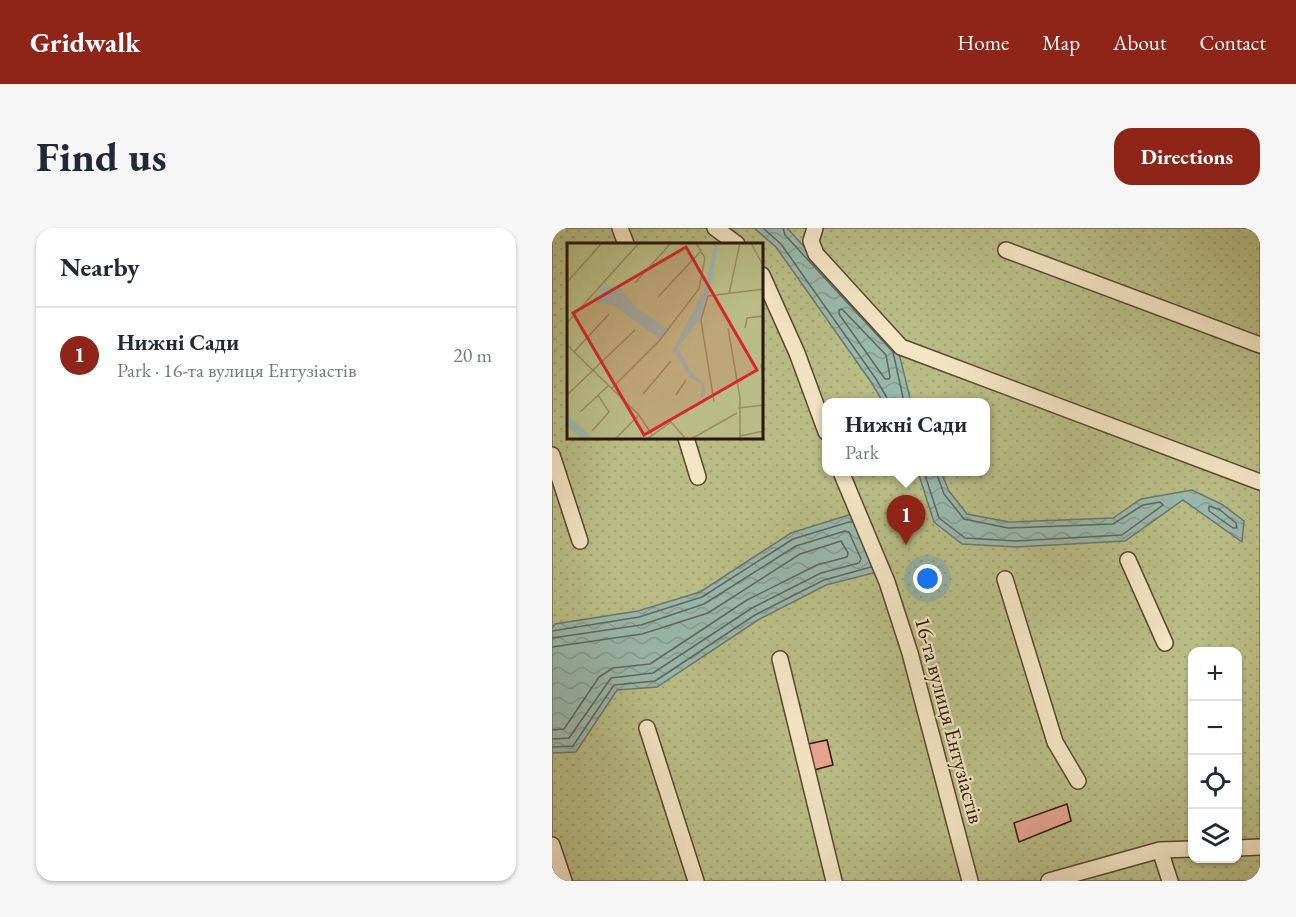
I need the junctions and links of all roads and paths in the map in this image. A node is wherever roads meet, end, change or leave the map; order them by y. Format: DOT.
graph roads {
  1 [pos="620,228"];
  2 [pos="715,228"];
  3 [pos="815,228"];
  4 [pos="626,243"];
  5 [pos="736,243"];
  6 [pos="1006,250"];
  7 [pos="764,279"];
  8 [pos="1260,345"];
  9 [pos="822,421"];
  10 [pos="687,440"];
  11 [pos="552,455"];
  12 [pos="843,476"];
  13 [pos="698,477"];
  14 [pos="1260,482"];
  15 [pos="580,541"];
  16 [pos="1128,561"];
  17 [pos="1005,579"];
  18 [pos="1165,643"];
  19 [pos="780,658"];
  20 [pos="647,728"];
  21 [pos="1078,782"];
  22 [pos="552,845"];
  23 [pos="1260,847"];
  24 [pos="1242,848"];
  25 [pos="1188,849"];
  26 [pos="1160,850"];
  27 [pos="564,881"];
  28 [pos="696,881"];
  29 [pos="834,881"];
  30 [pos="970,881"];
  31 [pos="1049,881"];
  32 [pos="1170,881"];
  1 -- 4 [label="street"];
  2 -- 5 [label="street"];
  3 -- 14 [label="street"];
  6 -- 8 [label="street"];
  7 -- 9 [label="street"];
  10 -- 13 [label="street"];
  11 -- 15 [label="street"];
  12 -- 30 [label="street, 16-та вулиця Ентузіастів"];
  16 -- 18 [label="street"];
  17 -- 21 [label="street"];
  19 -- 29 [label="street"];
  20 -- 28 [label="street"];
  22 -- 27 [label="street"];
  23 -- 24 [label="street"];
  25 -- 26 [label="street"];
  26 -- 31 [label="street"];
  26 -- 32 [label="street"];
}
